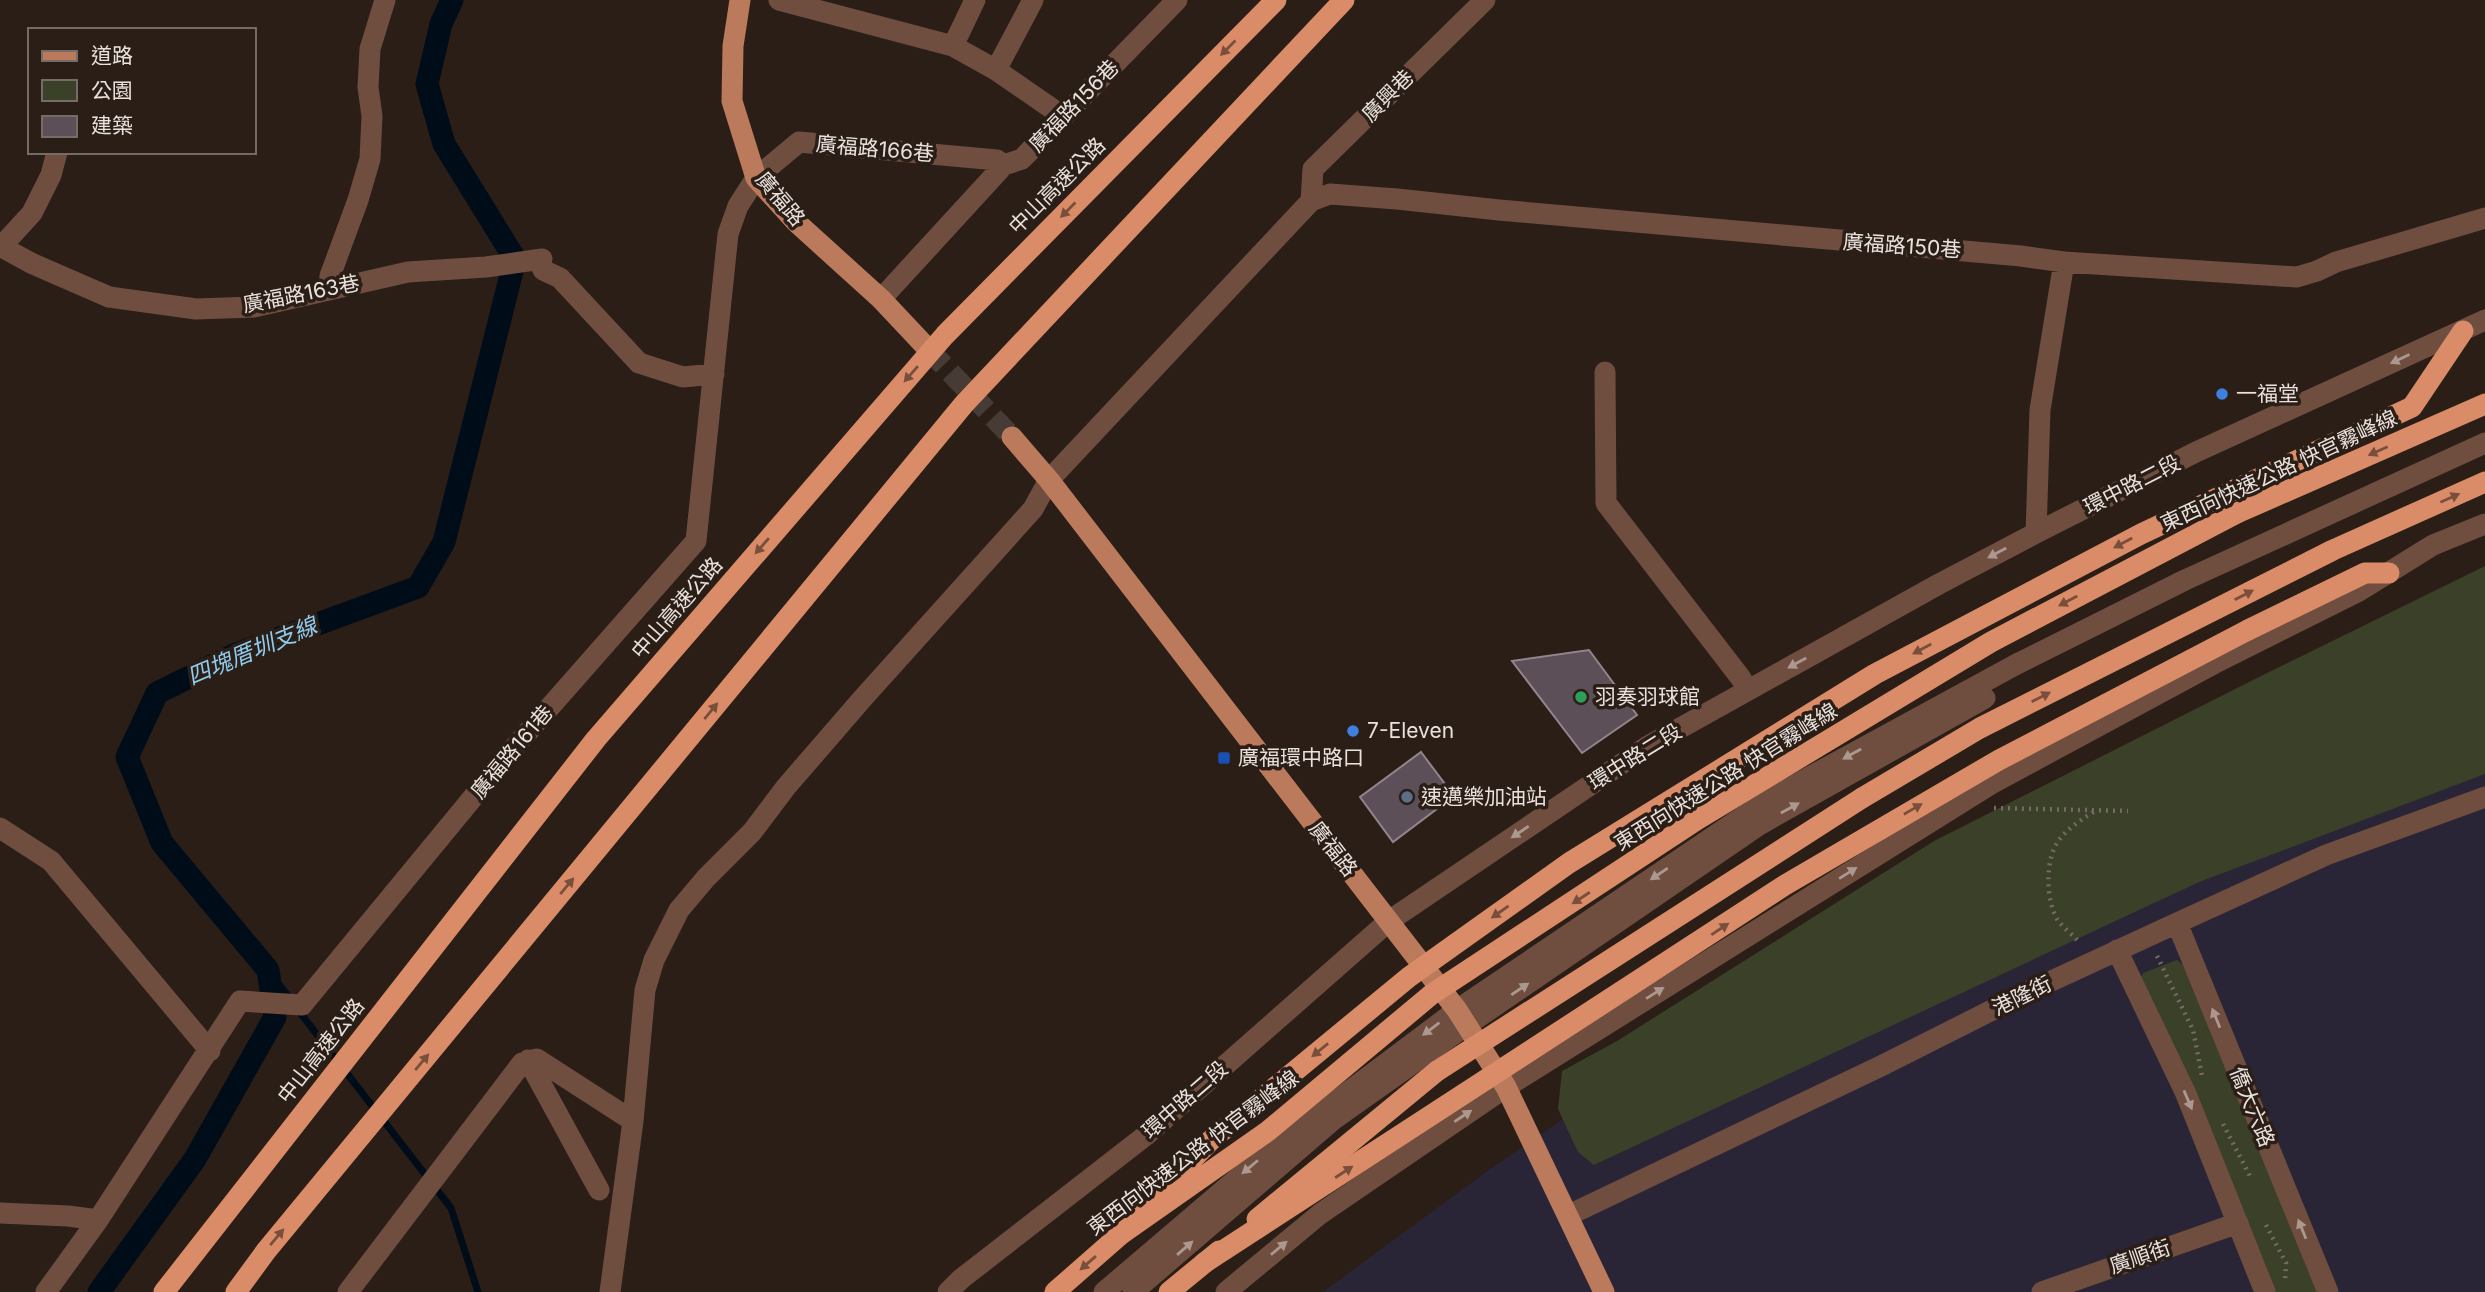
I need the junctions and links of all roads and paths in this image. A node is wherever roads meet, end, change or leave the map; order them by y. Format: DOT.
graph roads {
  1 [pos="385,0"];
  2 [pos="740,0"];
  3 [pos="779,0"];
  4 [pos="975,0"];
  5 [pos="1033,0"];
  6 [pos="1177,0"];
  7 [pos="1276,0"];
  8 [pos="1344,0"];
  9 [pos="1485,0"];
  10 [pos="953,46"];
  11 [pos="996,70"];
  12 [pos="1064,117"];
  13 [pos="56,154"];
  14 [pos="1004,165"];
  15 [pos="756,178"];
  16 [pos="1311,201"];
  17 [pos="2485,218"];
  18 [pos="0,246"];
  19 [pos="2064,262"];
  20 [pos="329,290"];
  21 [pos="881,299"];
  22 [pos="2485,320"];
  23 [pos="2463,331"];
  24 [pos="929,350"];
  25 [pos="1605,372"];
  26 [pos="714,374"];
  27 [pos="2485,404"];
  28 [pos="1012,437"];
  29 [pos="2485,443"];
  30 [pos="2485,459"];
  31 [pos="1049,480"];
  32 [pos="2485,482"];
  33 [pos="2485,524"];
  34 [pos="2036,533"];
  35 [pos="2389,573"];
  36 [pos="1748,690"];
  37 [pos="2485,797"];
  38 [pos="1993,808"];
  39 [pos="2095,811"];
  40 [pos="2127,811"];
  41 [pos="0,828"];
  42 [pos="1389,921"];
  43 [pos="2177,922"];
  44 [pos="2077,940"];
  45 [pos="2117,950"];
  46 [pos="2157,956"];
  47 [pos="1462,1017"];
  48 [pos="210,1051"];
  49 [pos="528,1060"];
  50 [pos="2202,1083"];
  51 [pos="1506,1087"];
  52 [pos="2217,1115"];
  53 [pos="632,1121"];
  54 [pos="2250,1176"];
  55 [pos="599,1190"];
  56 [pos="0,1213"];
  57 [pos="1569,1215"];
  58 [pos="98,1220"];
  59 [pos="2238,1223"];
  60 [pos="2266,1224"];
  61 [pos="1120,1235"];
  62 [pos="1204,1263"];
  63 [pos="46,1292"];
  64 [pos="164,1292"];
  65 [pos="236,1292"];
  66 [pos="348,1292"];
  67 [pos="610,1292"];
  68 [pos="948,1292"];
  69 [pos="1055,1292"];
  70 [pos="1104,1292"];
  71 [pos="1133,1292"];
  72 [pos="1169,1292"];
  73 [pos="1226,1292"];
  74 [pos="1604,1292"];
  75 [pos="2042,1292"];
  76 [pos="2265,1292"];
  77 [pos="2286,1292"];
  78 [pos="2328,1292"];
  1 -- 20 [label="street"];
  2 -- 15 [label="main road, 廣福路"];
  3 -- 10 [label="street"];
  4 -- 10 [label="street"];
  5 -- 11 [label="street"];
  6 -- 12 [label="street, 廣福路156巷"];
  7 -- 64 [label="highway, 中山高速公路, one-way"];
  65 -- 8 [label="highway, one-way"];
  9 -- 16 [label="street, 廣興巷"];
  10 -- 11 [label="street"];
  11 -- 12 [label="street"];
  12 -- 14 [label="street, 廣福路156巷"];
  13 -- 18 [label="street"];
  14 -- 15 [label="street, 廣福路166巷"];
  14 -- 21 [label="street, 廣福路156巷"];
  15 -- 21 [label="main road, 廣福路"];
  15 -- 26 [label="street, 廣福路161巷"];
  16 -- 19 [label="street, 廣福路150巷"];
  16 -- 31 [label="street"];
  17 -- 19 [label="street, 廣福路150巷"];
  18 -- 20 [label="street, 廣福路163巷"];
  19 -- 34 [label="street"];
  20 -- 26 [label="street, 廣福路163巷"];
  21 -- 24 [label="main road, 廣福路"];
  22 -- 23 [label="street, 環中路二段"];
  23 -- 34 [label="street, 環中路二段, one-way"];
  23 -- 61 [label="highway, one-way, bridge"];
  25 -- 36 [label="street"];
  26 -- 48 [label="street, 廣福路161巷"];
  27 -- 61 [label="highway, 東西向快速公路 快官霧峰線, one-way, bridge"];
  28 -- 31 [label="main road, 廣福路"];
  29 -- 47 [label="street, one-way"];
  47 -- 30 [label="street, one-way"];
  31 -- 42 [label="main road, 廣福路"];
  31 -- 53 [label="street"];
  62 -- 32 [label="highway, one-way, bridge"];
  33 -- 35 [label="street"];
  34 -- 36 [label="street, 環中路二段, one-way"];
  51 -- 35 [label="street, one-way"];
  62 -- 35 [label="highway, one-way, bridge"];
  36 -- 42 [label="street, 環中路二段, one-way"];
  37 -- 43 [label="street, 港隆街"];
  38 -- 39 [label="path"];
  39 -- 40 [label="path"];
  39 -- 44 [label="path"];
  41 -- 48 [label="street"];
  42 -- 47 [label="main road, 廣福路"];
  42 -- 68 [label="street, 環中路二段"];
  43 -- 45 [label="street, 港隆街"];
  78 -- 43 [label="street, 僑大六路, one-way"];
  45 -- 57 [label="street, 港隆街"];
  45 -- 59 [label="street, one-way"];
  46 -- 50 [label="path"];
  47 -- 51 [label="main road, 廣福路"];
  47 -- 70 [label="street, one-way"];
  71 -- 47 [label="street, one-way"];
  48 -- 58 [label="street, 廣福路161巷"];
  49 -- 53 [label="street"];
  49 -- 55 [label="street"];
  49 -- 66 [label="street"];
  51 -- 57 [label="main road, 廣福路"];
  73 -- 51 [label="street, one-way"];
  52 -- 54 [label="path"];
  53 -- 67 [label="street"];
  56 -- 58 [label="street"];
  57 -- 74 [label="main road, 廣福路"];
  58 -- 63 [label="street, 廣福路161巷"];
  59 -- 75 [label="street, 廣順街"];
  59 -- 76 [label="street"];
  60 -- 77 [label="path"];
  61 -- 69 [label="highway, 東西向快速公路 快官霧峰線, one-way"];
  62 -- 72 [label="highway"];
}
